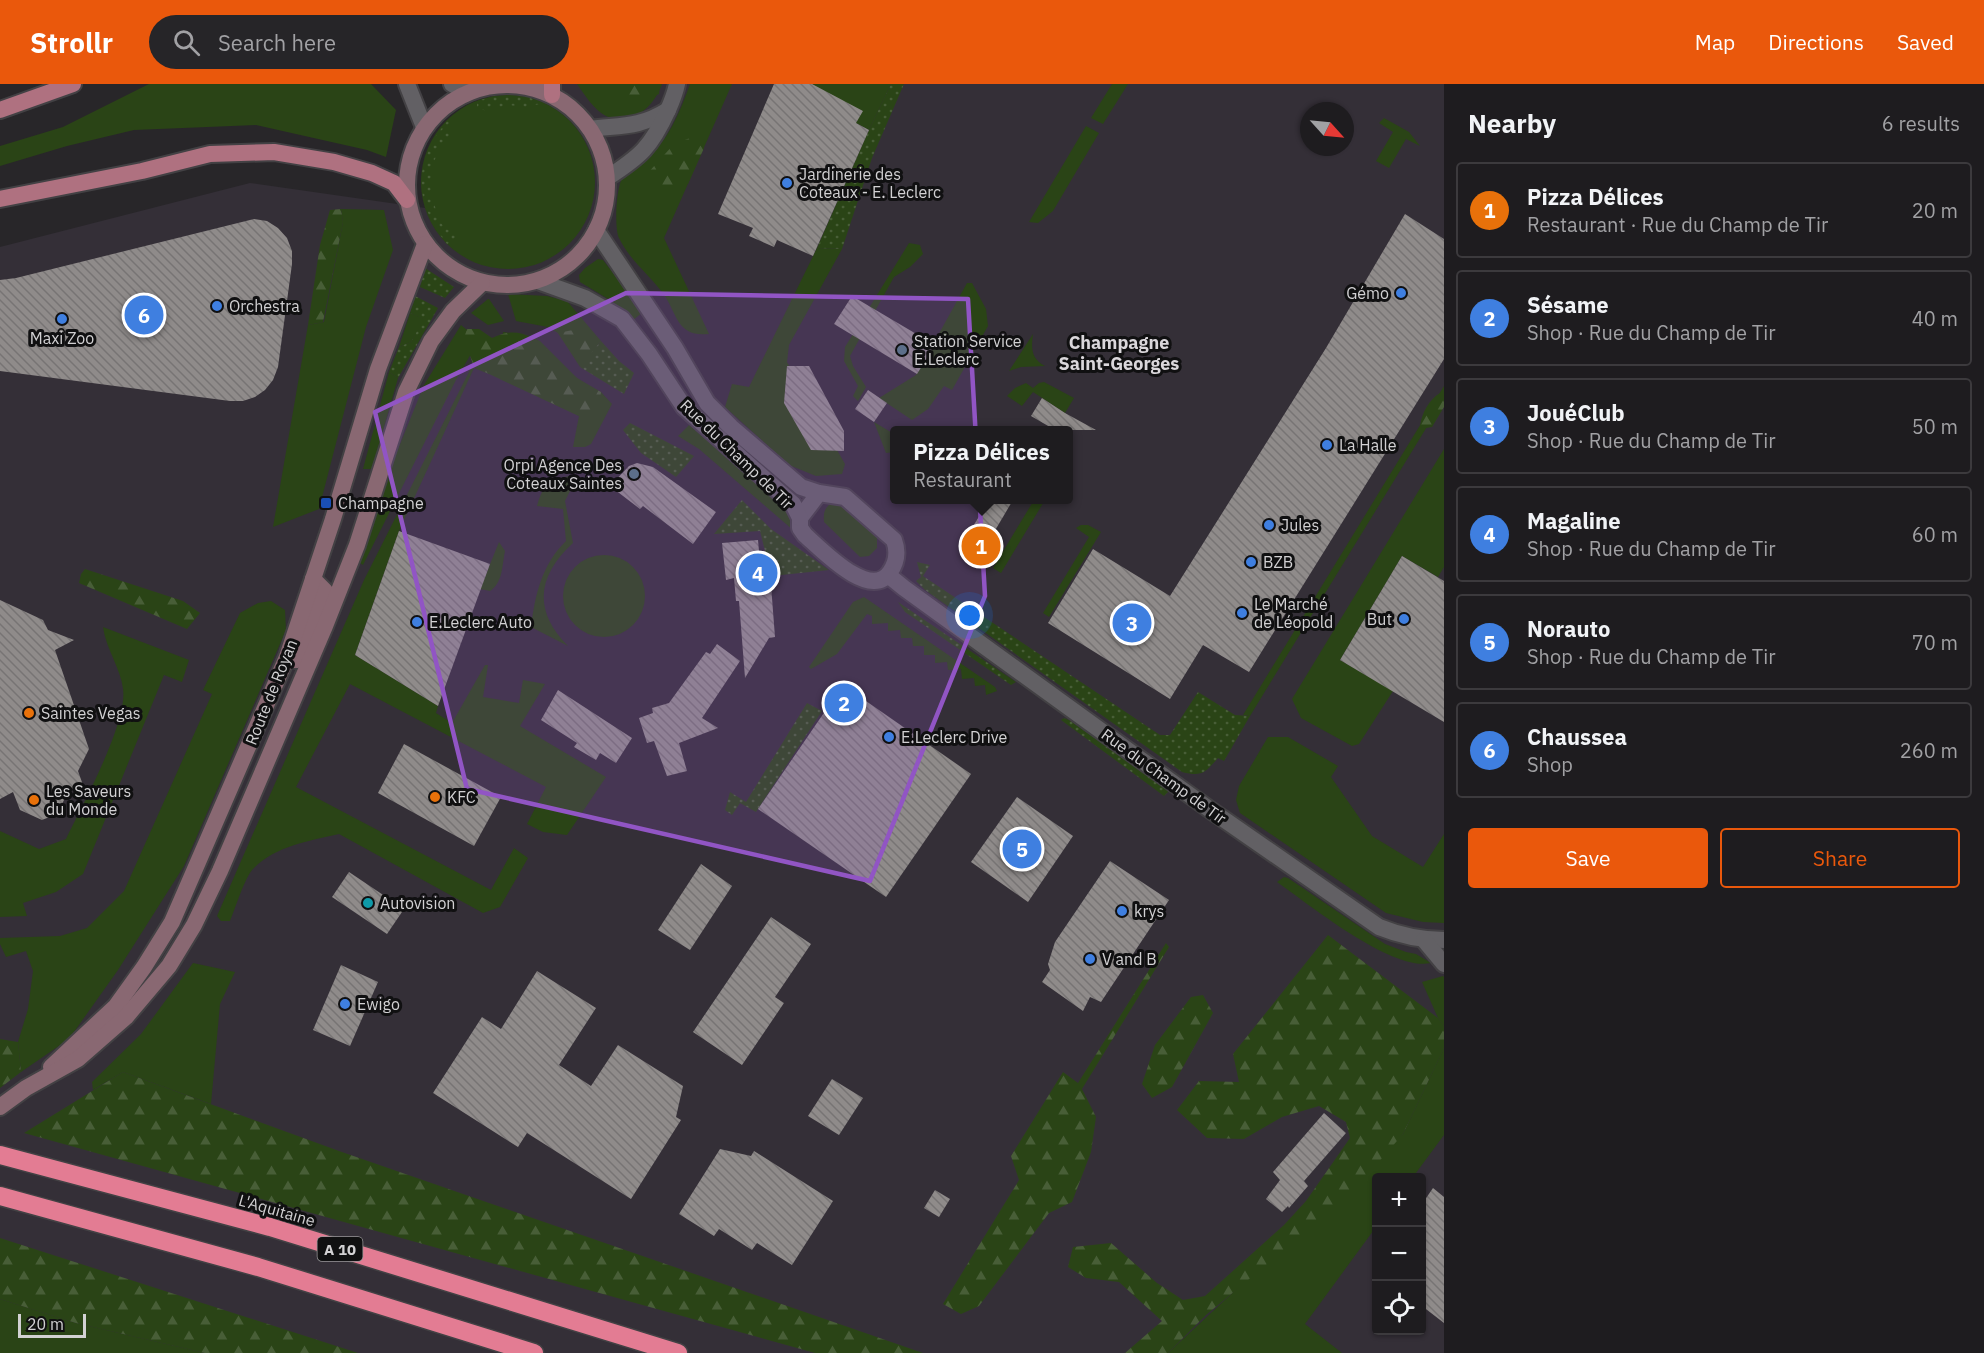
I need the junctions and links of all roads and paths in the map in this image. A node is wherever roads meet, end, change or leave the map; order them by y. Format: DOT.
graph roads {
  1 [pos="74,84"];
  2 [pos="407,84"];
  3 [pos="452,84"];
  4 [pos="678,84"];
  5 [pos="552,89"];
  6 [pos="467,93"];
  7 [pos="0,110"];
  8 [pos="668,110"];
  9 [pos="424,127"];
  10 [pos="590,129"];
  11 [pos="607,178"];
  12 [pos="0,199"];
  13 [pos="407,200"];
  14 [pos="596,230"];
  15 [pos="425,244"];
  16 [pos="538,281"];
  17 [pos="482,283"];
  18 [pos="819,493"];
  19 [pos="800,518"];
  20 [pos="888,574"];
  21 [pos="313,579"];
  22 [pos="269,756"];
  23 [pos="1424,940"];
  24 [pos="1444,940"];
  25 [pos="1444,964"];
  26 [pos="26,1088"];
  27 [pos="0,1107"];
  28 [pos="0,1155"];
  29 [pos="0,1196"];
  30 [pos="534,1353"];
  31 [pos="678,1353"];
  1 -- 7 [label="main road"];
  2 -- 9 [label="street"];
  3 -- 6 [label="street"];
  4 -- 8 [label="street"];
  5 -- 6 [label="main road"];
  5 -- 10 [label="main road"];
  6 -- 9 [label="main road"];
  8 -- 10 [label="street"];
  8 -- 11 [label="street"];
  9 -- 13 [label="main road"];
  10 -- 11 [label="main road"];
  11 -- 14 [label="main road"];
  12 -- 13 [label="main road"];
  13 -- 15 [label="main road"];
  14 -- 16 [label="main road"];
  14 -- 18 [label="street, Rue du Champ de Tir"];
  15 -- 17 [label="main road"];
  15 -- 21 [label="main road, Route de Royan"];
  16 -- 17 [label="main road"];
  16 -- 19 [label="street, Rue du Champ de Tir"];
  17 -- 22 [label="main road, Route de Royan"];
  18 -- 19 [label="street"];
  18 -- 20 [label="street, Rue du Champ de Tir"];
  19 -- 20 [label="street, Rue du Champ de Tir"];
  20 -- 23 [label="street, Rue du Champ de Tir"];
  21 -- 22 [label="main road"];
  21 -- 26 [label="main road, Route de Royan"];
  22 -- 26 [label="main road, Route de Royan"];
  23 -- 24 [label="street, Rue du Champ de Tir"];
  23 -- 25 [label="street"];
  26 -- 27 [label="main road, Route de Royan"];
  28 -- 31 [label="highway, L'Aquitaine / A 10"];
  29 -- 30 [label="highway, A 10"];
}
